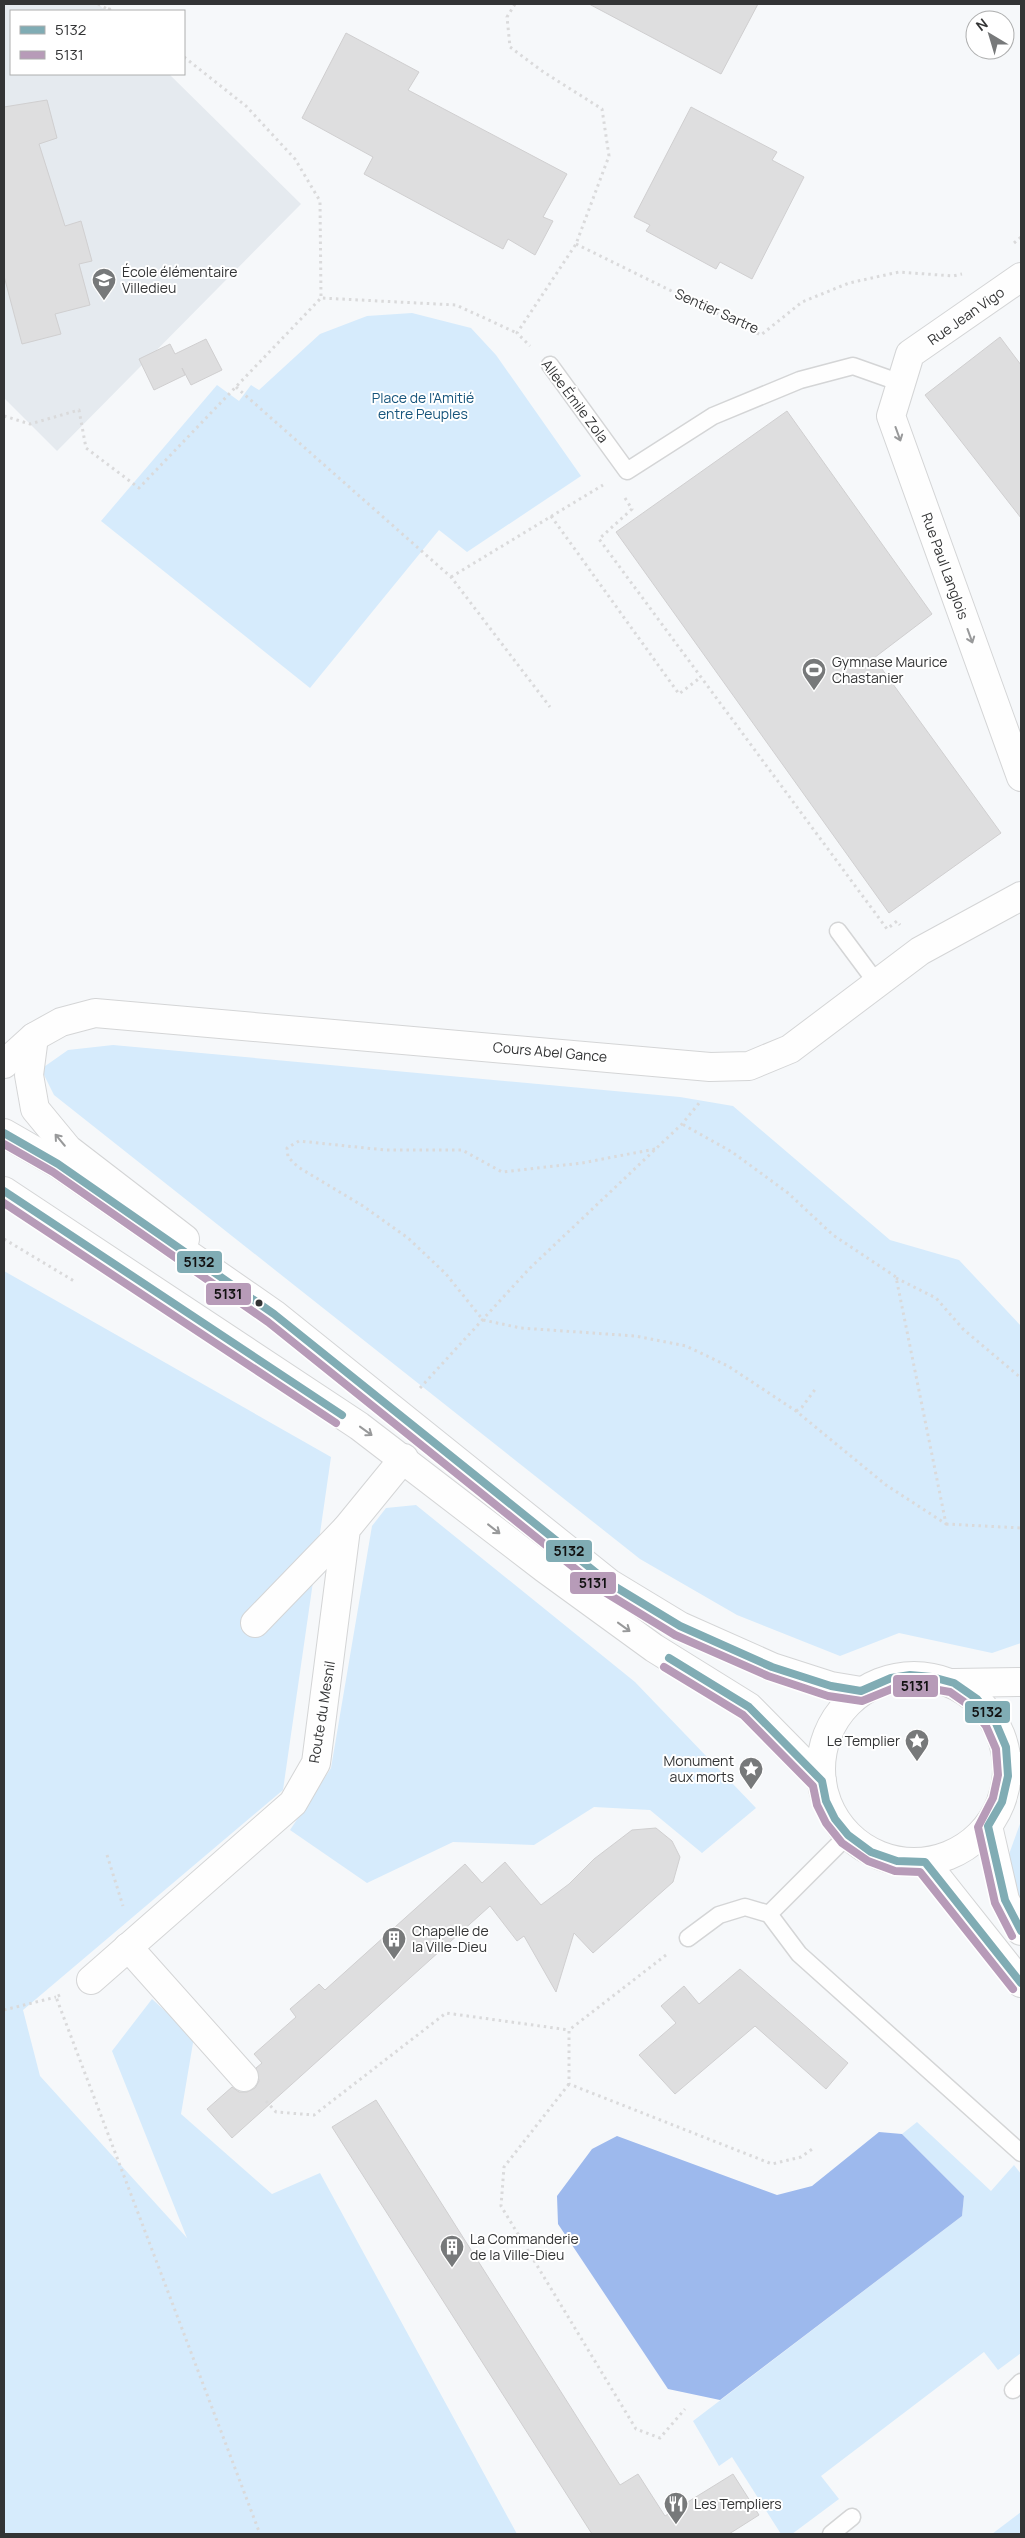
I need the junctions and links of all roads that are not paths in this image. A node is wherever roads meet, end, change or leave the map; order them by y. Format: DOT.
graph roads {
  1 [pos="1021,277"];
  2 [pos="910,354"];
  3 [pos="550,365"];
  4 [pos="901,383"];
  5 [pos="1021,778"];
  6 [pos="1021,896"];
  7 [pos="838,932"];
  8 [pos="876,982"];
  9 [pos="34,1037"];
  10 [pos="4,1064"];
  11 [pos="4,1133"];
  12 [pos="4,1191"];
  13 [pos="274,1314"];
  14 [pos="404,1458"];
  15 [pos="346,1529"];
  16 [pos="255,1623"];
  17 [pos="1021,1682"];
  18 [pos="954,1683"];
  19 [pos="862,1691"];
  20 [pos="1015,1771"];
  21 [pos="822,1782"];
  22 [pos="988,1826"];
  23 [pos="848,1835"];
  24 [pos="925,1862"];
  25 [pos="769,1914"];
  26 [pos="1021,1931"];
  27 [pos="688,1938"];
  28 [pos="128,1947"];
  29 [pos="91,1980"];
  30 [pos="1021,1983"];
  31 [pos="244,2077"];
  32 [pos="1021,2153"];
  33 [pos="852,2517"];
  34 [pos="831,2534"];
  1 -- 2 [label="street, Rue Jean Vigo"];
  2 -- 4 [label="street, Rue Paul Langlois"];
  3 -- 4 [label="lane, Allée Émile Zola"];
  4 -- 5 [label="street, Rue Paul Langlois, one-way"];
  6 -- 8 [label="street, Cours Abel Gance"];
  7 -- 8 [label="lane"];
  8 -- 9 [label="street, Cours Abel Gance"];
  9 -- 10 [label="street, Cours Abel Gance"];
  13 -- 9 [label="street, one-way"];
  11 -- 13 [label="street"];
  12 -- 14 [label="street, one-way"];
  13 -- 19 [label="street"];
  14 -- 15 [label="street"];
  14 -- 21 [label="street, one-way"];
  15 -- 16 [label="street"];
  15 -- 28 [label="street, Route du Mesnil"];
  17 -- 18 [label="street"];
  18 -- 19 [label="street"];
  18 -- 20 [label="street"];
  19 -- 21 [label="street"];
  20 -- 22 [label="street"];
  21 -- 23 [label="street"];
  22 -- 24 [label="street"];
  22 -- 26 [label="street"];
  23 -- 24 [label="street"];
  23 -- 25 [label="lane"];
  24 -- 30 [label="street"];
  25 -- 27 [label="lane"];
  25 -- 32 [label="lane"];
  28 -- 29 [label="street, Route du Mesnil"];
  28 -- 31 [label="street"];
  33 -- 34 [label="lane"];
}
